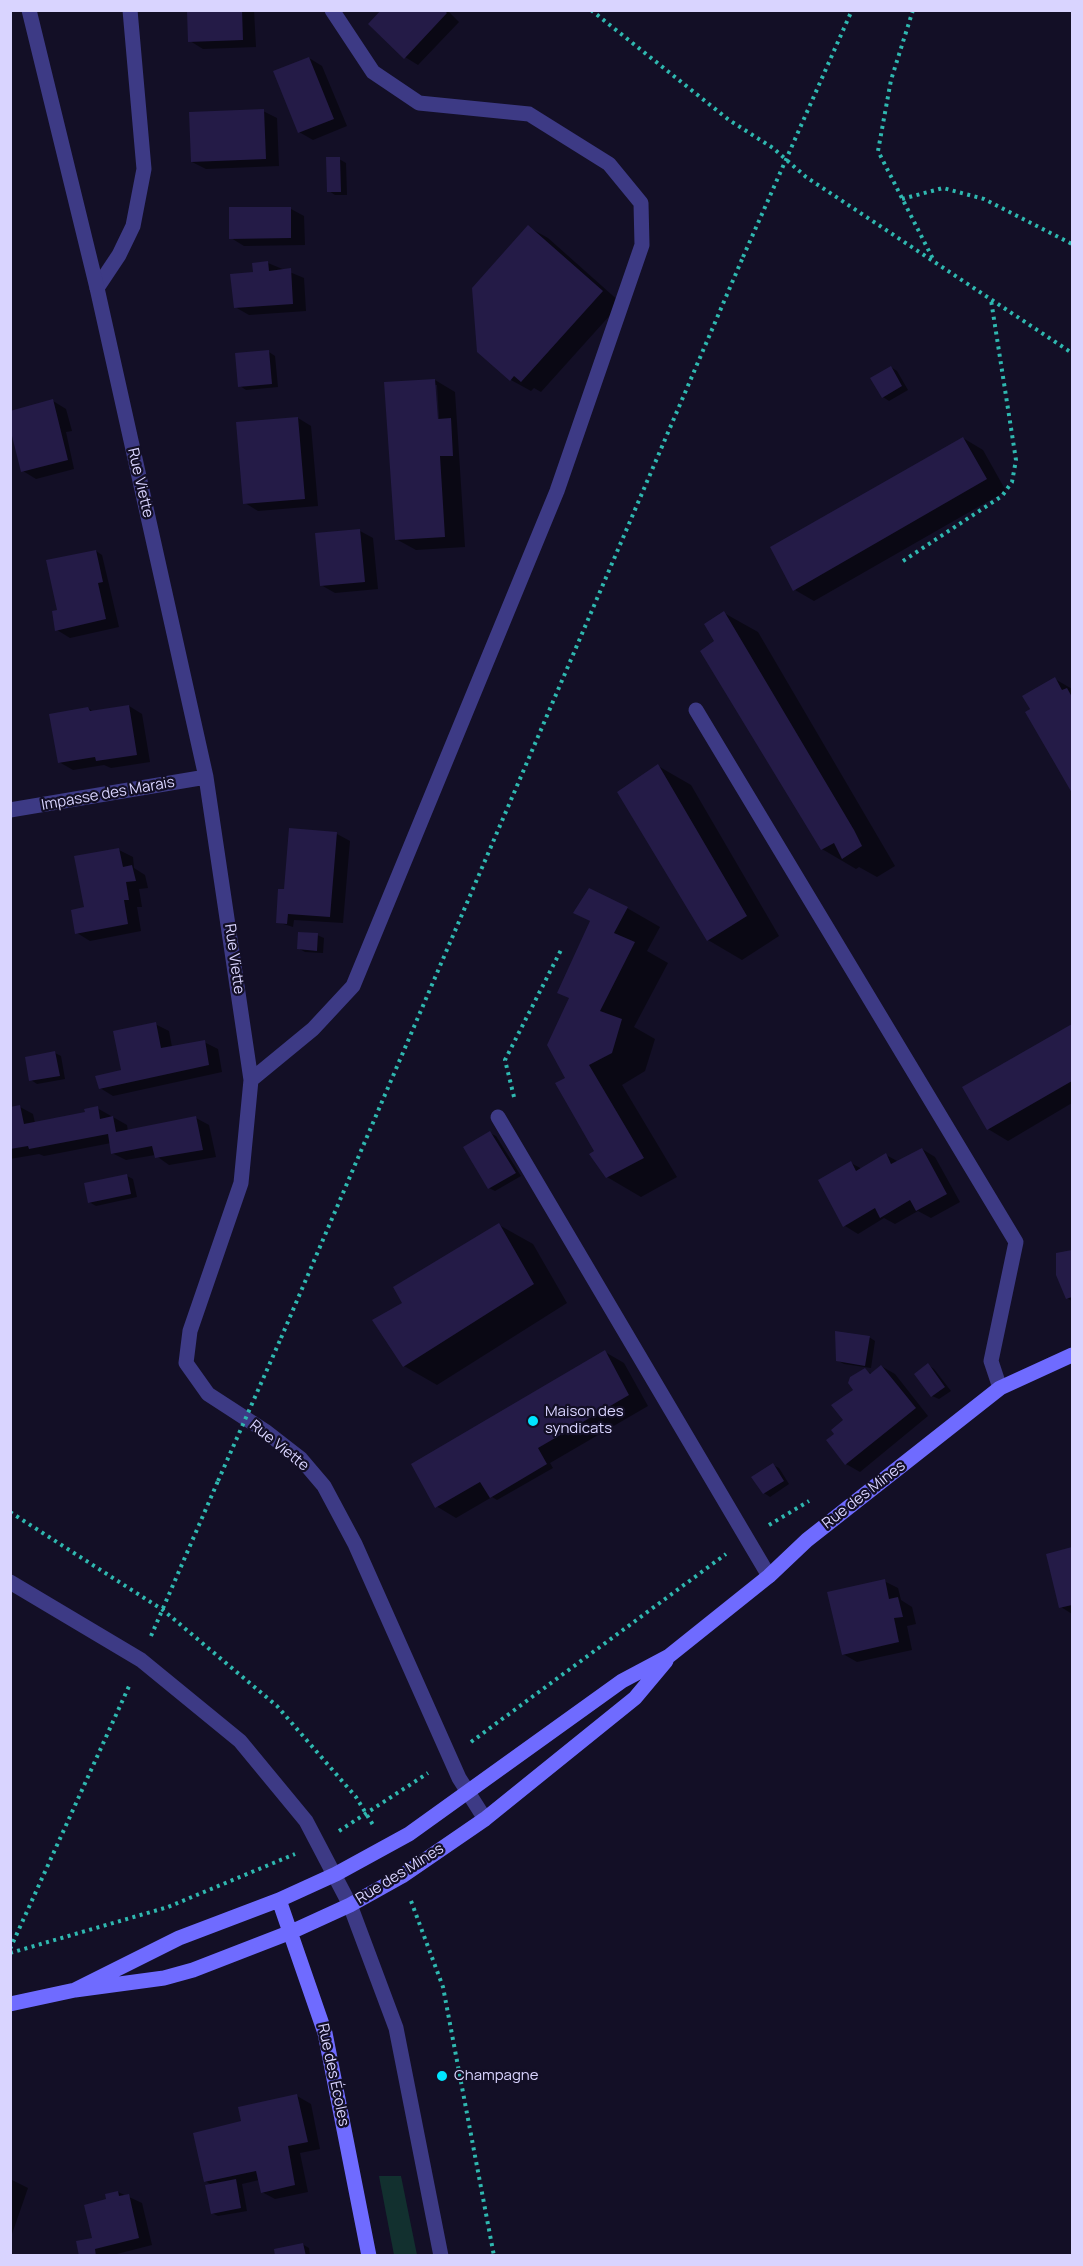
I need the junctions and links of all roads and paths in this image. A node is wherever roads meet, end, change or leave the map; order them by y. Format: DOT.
graph roads {
  1 [pos="29,10"];
  2 [pos="130,10"];
  3 [pos="332,10"];
  4 [pos="591,10"];
  5 [pos="852,10"];
  6 [pos="913,10"];
  7 [pos="902,199"];
  8 [pos="1072,244"];
  9 [pos="934,262"];
  10 [pos="97,288"];
  11 [pos="991,299"];
  12 [pos="1072,353"];
  13 [pos="903,561"];
  14 [pos="696,710"];
  15 [pos="206,777"];
  16 [pos="10,810"];
  17 [pos="561,950"];
  18 [pos="250,1080"];
  19 [pos="498,1117"];
  20 [pos="1072,1355"];
  21 [pos="999,1388"];
  22 [pos="818,1496"];
  23 [pos="10,1512"];
  24 [pos="747,1538"];
  25 [pos="769,1576"];
  26 [pos="10,1582"];
  27 [pos="163,1610"];
  28 [pos="669,1656"];
  29 [pos="141,1660"];
  30 [pos="451,1758"];
  31 [pos="469,1792"];
  32 [pos="485,1819"];
  33 [pos="320,1844"];
  34 [pos="336,1874"];
  35 [pos="279,1900"];
  36 [pos="350,1905"];
  37 [pos="291,1932"];
  38 [pos="10,1951"];
  39 [pos="75,1989"];
  40 [pos="10,2004"];
  41 [pos="369,2256"];
  42 [pos="441,2256"];
  1 -- 10 [label="street, Rue Viette"];
  2 -- 10 [label="street"];
  3 -- 18 [label="street"];
  4 -- 9 [label="path"];
  5 -- 27 [label="path, bridge"];
  6 -- 7 [label="path"];
  7 -- 8 [label="path"];
  7 -- 9 [label="path"];
  9 -- 11 [label="path"];
  10 -- 15 [label="street, Rue Viette"];
  11 -- 12 [label="path"];
  11 -- 13 [label="path"];
  14 -- 21 [label="street"];
  15 -- 16 [label="street, Impasse des Marais"];
  15 -- 18 [label="street, Rue Viette"];
  17 -- 19 [label="path"];
  18 -- 30 [label="street, Rue Viette"];
  19 -- 24 [label="street"];
  20 -- 21 [label="street, Rue des Mines"];
  21 -- 25 [label="street, Rue des Mines"];
  22 -- 24 [label="path"];
  23 -- 27 [label="path"];
  24 -- 25 [label="street"];
  24 -- 30 [label="path"];
  25 -- 28 [label="street, Rue des Mines"];
  26 -- 29 [label="street"];
  27 -- 29 [label="path"];
  28 -- 31 [label="street, Rue des Mines"];
  28 -- 32 [label="street, Rue des Mines"];
  29 -- 33 [label="street"];
  29 -- 38 [label="path"];
  30 -- 31 [label="street, Rue Viette"];
  30 -- 33 [label="path"];
  31 -- 32 [label="street, Rue Viette"];
  31 -- 34 [label="street, Rue des Mines"];
  32 -- 36 [label="street, Rue des Mines"];
  33 -- 34 [label="street"];
  33 -- 38 [label="path"];
  34 -- 35 [label="street, Rue des Mines"];
  34 -- 36 [label="street"];
  35 -- 37 [label="street, Rue des Écoles"];
  35 -- 39 [label="street, Rue des Mines"];
  36 -- 37 [label="street, Rue des Mines"];
  36 -- 42 [label="street"];
  37 -- 39 [label="street, Rue des Mines"];
  37 -- 41 [label="street, Rue des Écoles"];
  39 -- 40 [label="street, Rue des Mines"];
}
